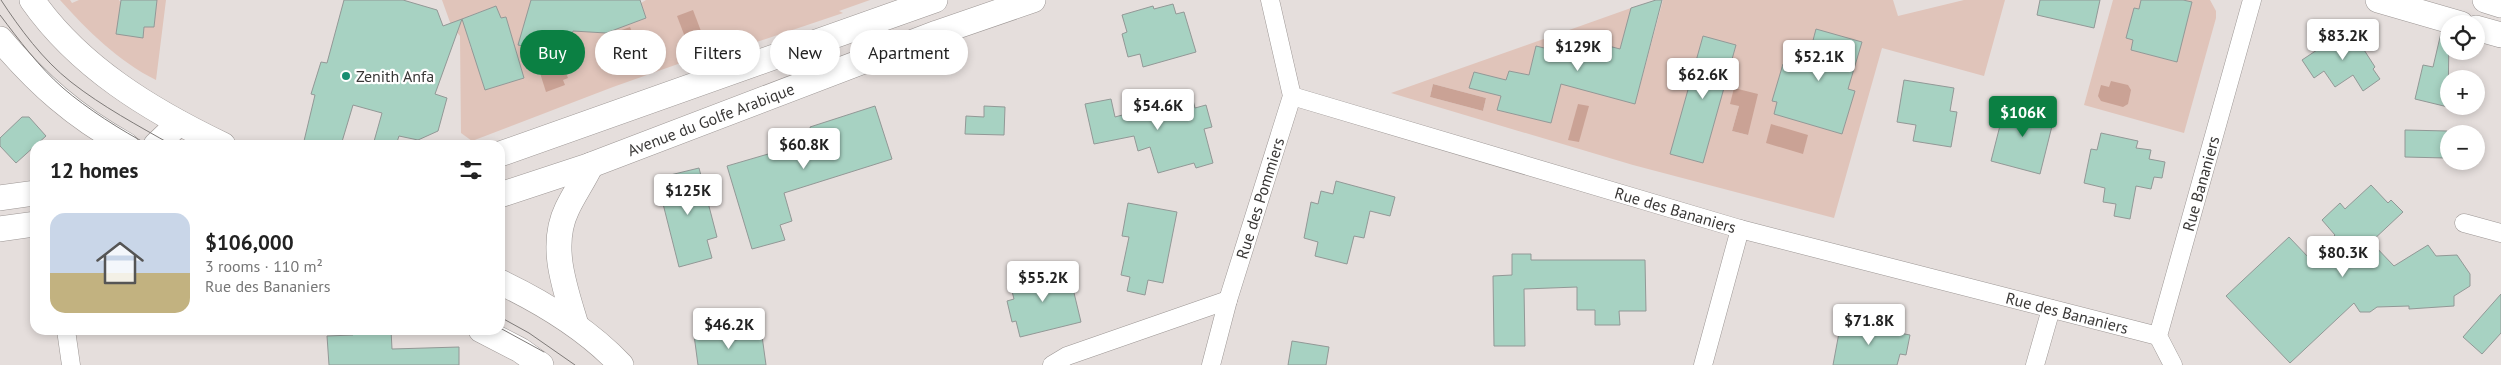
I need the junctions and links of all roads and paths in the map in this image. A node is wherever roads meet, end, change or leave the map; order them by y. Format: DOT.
graph roads {
  1 [pos="32,0"];
  2 [pos="933,0"];
  3 [pos="1033,0"];
  4 [pos="1270,0"];
  5 [pos="2252,0"];
  6 [pos="2378,0"];
  7 [pos="2440,18"];
  8 [pos="937,30"];
  9 [pos="946,30"];
  10 [pos="2485,31"];
  11 [pos="2501,35"];
  12 [pos="0,39"];
  13 [pos="850,68"];
  14 [pos="1292,96"];
  15 [pos="184,133"];
  16 [pos="91,135"];
  17 [pos="108,140"];
  18 [pos="168,140"];
  19 [pos="206,140"];
  20 [pos="505,152"];
  21 [pos="591,165"];
  22 [pos="505,193"];
  23 [pos="30,194"];
  24 [pos="0,198"];
  25 [pos="2464,223"];
  26 [pos="30,225"];
  27 [pos="0,229"];
  28 [pos="1740,229"];
  29 [pos="2501,233"];
  30 [pos="505,285"];
  31 [pos="1228,300"];
  32 [pos="2051,309"];
  33 [pos="576,325"];
  34 [pos="67,335"];
  35 [pos="491,335"];
  36 [pos="2158,336"];
  37 [pos="71,365"];
  38 [pos="541,365"];
  39 [pos="621,365"];
  40 [pos="1052,365"];
  41 [pos="1210,365"];
  42 [pos="1703,365"];
  43 [pos="2035,365"];
  44 [pos="2173,365"];
  1 -- 15 [label="street"];
  2 -- 8 [label="street"];
  2 -- 20 [label="street"];
  3 -- 9 [label="street, Avenue du Golfe Arabique"];
  4 -- 14 [label="street"];
  5 -- 36 [label="street, Rue Bananiers"];
  6 -- 7 [label="street"];
  10 -- 11 [label="street"];
  12 -- 16 [label="street"];
  13 -- 21 [label="street, Avenue du Golfe Arabique"];
  14 -- 28 [label="street, Rue des Bananiers"];
  14 -- 31 [label="street, Rue des Pommiers"];
  15 -- 18 [label="street"];
  15 -- 19 [label="street"];
  16 -- 17 [label="street"];
  21 -- 22 [label="street, Avenue du Golfe Arabique"];
  21 -- 33 [label="street"];
  23 -- 24 [label="street"];
  25 -- 29 [label="street"];
  26 -- 27 [label="street"];
  28 -- 32 [label="street, Rue des Bananiers"];
  28 -- 42 [label="street"];
  30 -- 33 [label="street"];
  31 -- 40 [label="street"];
  31 -- 41 [label="street, Rue des Pommiers"];
  32 -- 36 [label="street, Rue des Bananiers"];
  32 -- 43 [label="street"];
  33 -- 39 [label="street"];
  34 -- 37 [label="street"];
  35 -- 38 [label="street"];
  36 -- 44 [label="street"];
}
